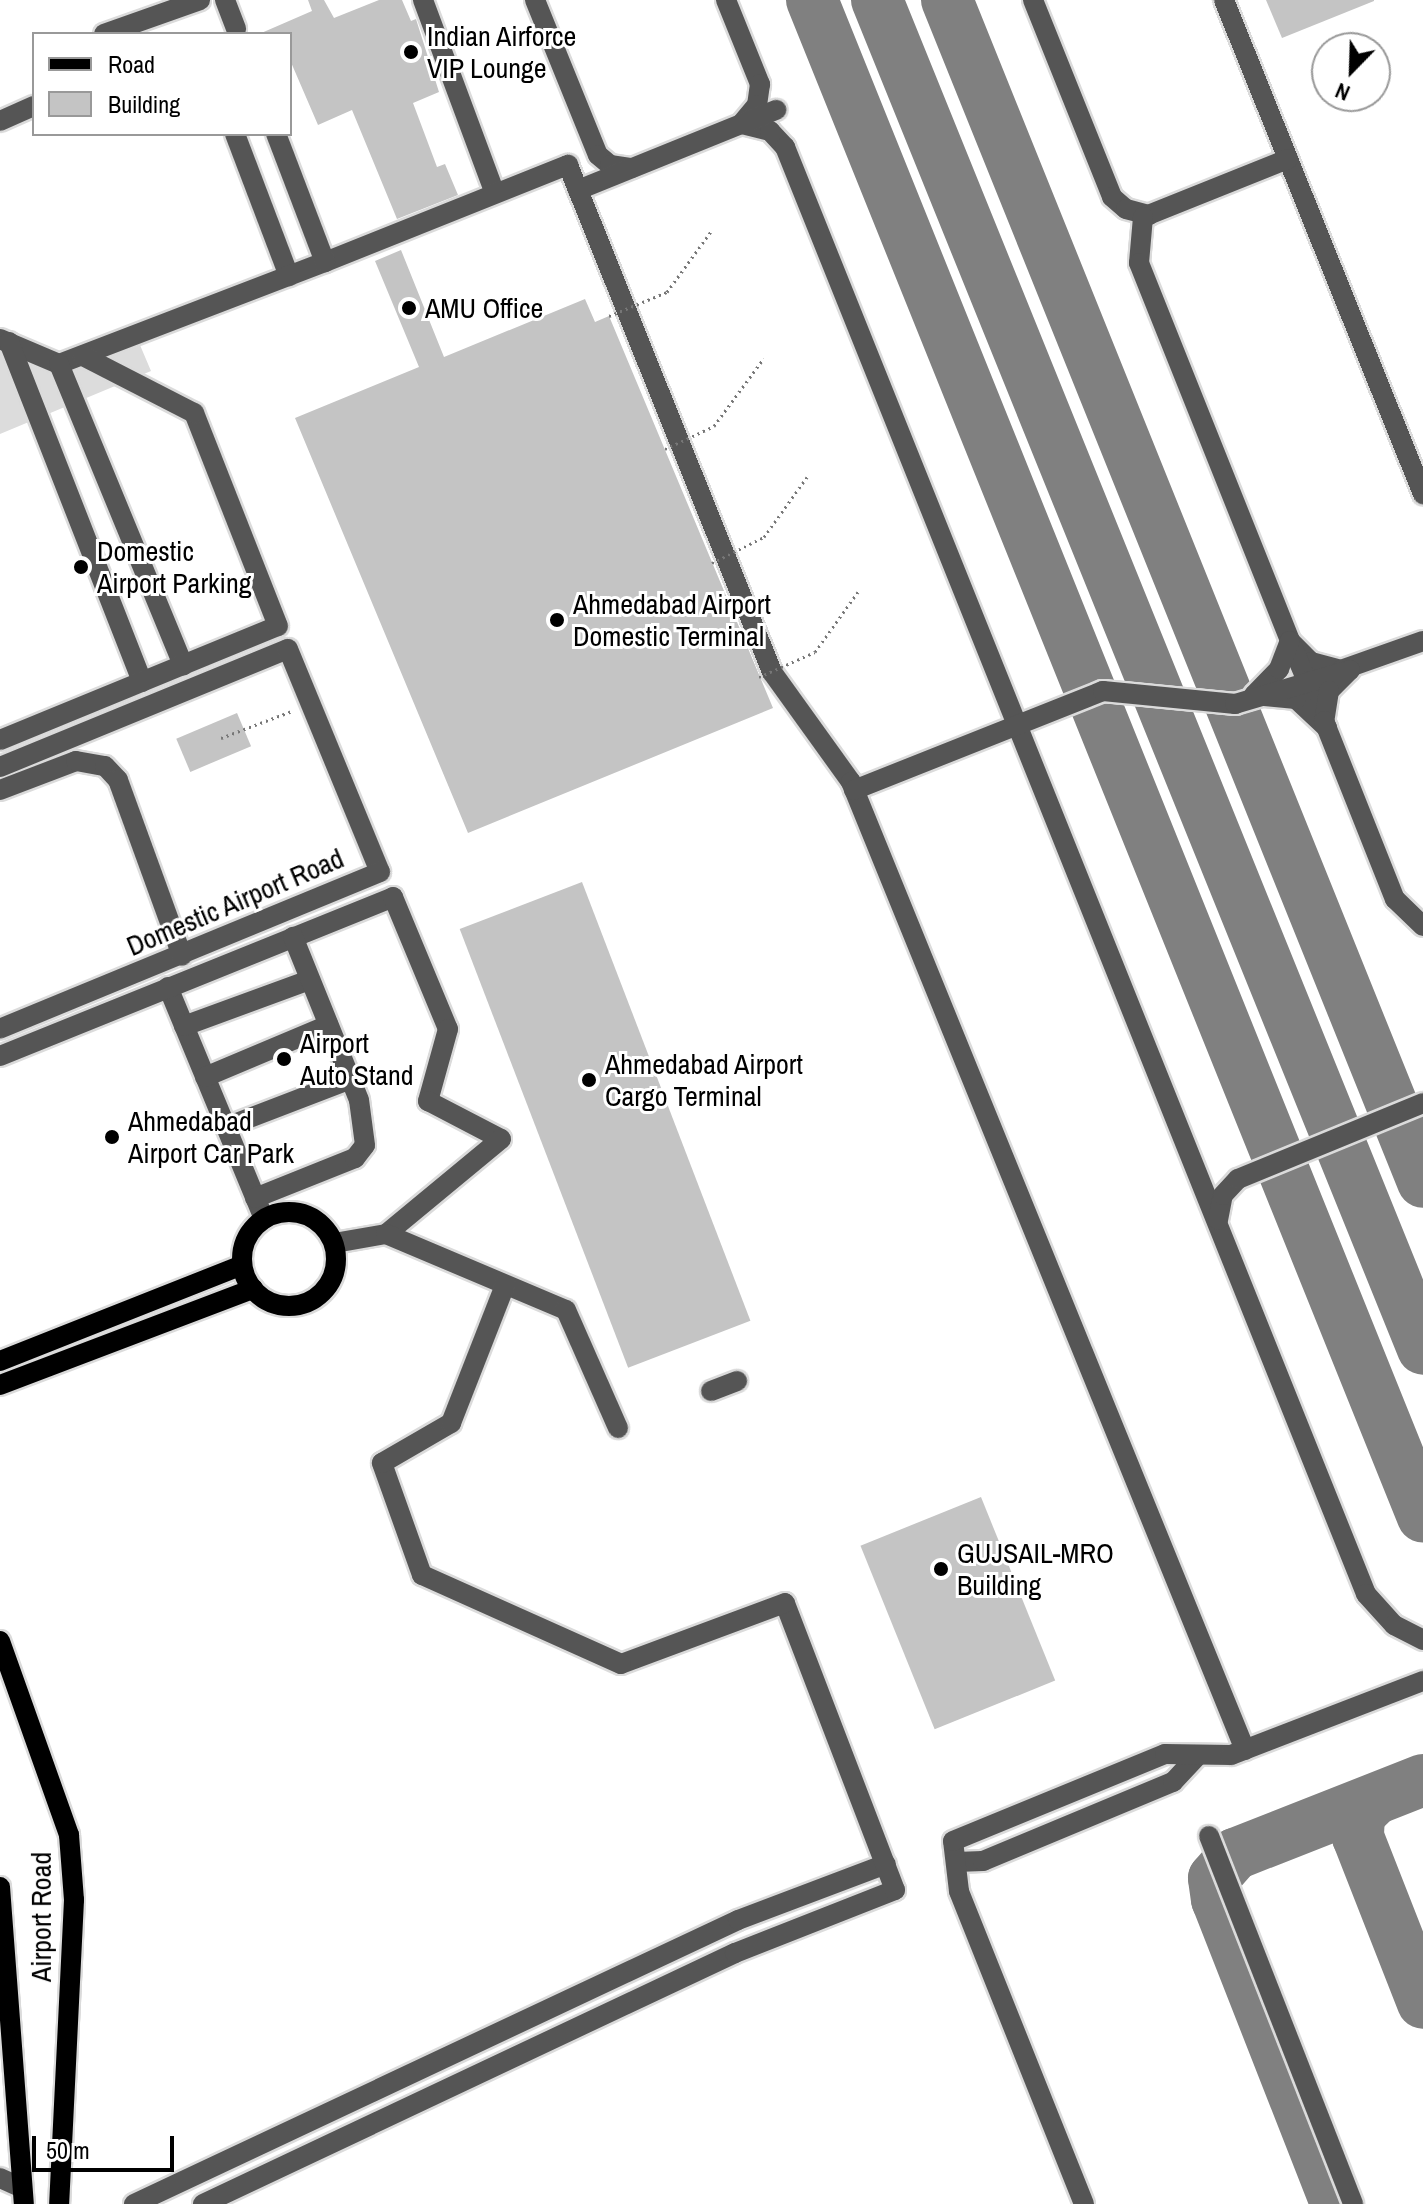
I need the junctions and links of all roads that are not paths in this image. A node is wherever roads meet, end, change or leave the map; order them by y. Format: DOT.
graph roads {
  1 [pos="200,0"];
  2 [pos="225,0"];
  3 [pos="423,0"];
  4 [pos="535,0"];
  5 [pos="726,0"];
  6 [pos="1033,0"];
  7 [pos="1224,0"];
  8 [pos="110,32"];
  9 [pos="232,32"];
  10 [pos="32,107"];
  11 [pos="776,110"];
  12 [pos="0,121"];
  13 [pos="740,125"];
  14 [pos="236,136"];
  15 [pos="277,136"];
  16 [pos="1288,159"];
  17 [pos="636,167"];
  18 [pos="578,190"];
  19 [pos="494,191"];
  20 [pos="1149,215"];
  21 [pos="325,262"];
  22 [pos="289,276"];
  23 [pos="4,341"];
  24 [pos="83,356"];
  25 [pos="59,364"];
  26 [pos="1423,494"];
  27 [pos="1290,641"];
  28 [pos="1423,641"];
  29 [pos="183,665"];
  30 [pos="1350,670"];
  31 [pos="1307,681"];
  32 [pos="142,682"];
  33 [pos="1254,695"];
  34 [pos="1016,722"];
  35 [pos="1327,728"];
  36 [pos="0,740"];
  37 [pos="0,767"];
  38 [pos="0,790"];
  39 [pos="854,790"];
  40 [pos="1423,926"];
  41 [pos="293,937"];
  42 [pos="182,956"];
  43 [pos="310,980"];
  44 [pos="168,987"];
  45 [pos="329,1025"];
  46 [pos="184,1026"];
  47 [pos="0,1029"];
  48 [pos="0,1056"];
  49 [pos="205,1077"];
  50 [pos="351,1079"];
  51 [pos="1423,1103"];
  52 [pos="226,1127"];
  53 [pos="1189,1151"];
  54 [pos="1242,1177"];
  55 [pos="255,1198"];
  56 [pos="264,1219"];
  57 [pos="1219,1224"];
  58 [pos="386,1234"];
  59 [pos="334,1243"];
  60 [pos="242,1265"];
  61 [pos="505,1285"];
  62 [pos="253,1289"];
  63 [pos="0,1361"];
  64 [pos="737,1381"];
  65 [pos="0,1385"];
  66 [pos="711,1391"];
  67 [pos="618,1428"];
  68 [pos="1423,1640"];
  69 [pos="0,1641"];
  70 [pos="1423,1681"];
  71 [pos="1245,1750"];
  72 [pos="1196,1757"];
  73 [pos="1209,1836"];
  74 [pos="956,1862"];
  75 [pos="886,1864"];
  76 [pos="0,1887"];
  77 [pos="0,2178"];
  78 [pos="23,2196"];
  79 [pos="59,2204"];
  80 [pos="134,2204"];
  81 [pos="203,2204"];
  82 [pos="1084,2204"];
  83 [pos="1353,2204"];
  1 -- 8 [label="street"];
  2 -- 9 [label="street"];
  3 -- 19 [label="street"];
  4 -- 17 [label="street"];
  5 -- 13 [label="street"];
  6 -- 20 [label="street"];
  7 -- 16 [label="street"];
  10 -- 12 [label="street"];
  11 -- 13 [label="street"];
  13 -- 17 [label="street"];
  13 -- 34 [label="street"];
  14 -- 22 [label="street"];
  15 -- 21 [label="street"];
  16 -- 20 [label="street"];
  16 -- 26 [label="street"];
  17 -- 18 [label="street"];
  18 -- 19 [label="street"];
  18 -- 39 [label="street"];
  19 -- 21 [label="street"];
  20 -- 27 [label="street"];
  21 -- 22 [label="street"];
  22 -- 24 [label="street"];
  23 -- 25 [label="street"];
  23 -- 32 [label="street"];
  24 -- 25 [label="street"];
  24 -- 29 [label="street"];
  25 -- 29 [label="street"];
  27 -- 30 [label="street"];
  27 -- 31 [label="street"];
  27 -- 33 [label="street"];
  28 -- 30 [label="street"];
  29 -- 32 [label="street"];
  30 -- 31 [label="street"];
  30 -- 35 [label="street"];
  31 -- 33 [label="street"];
  31 -- 35 [label="street"];
  32 -- 36 [label="street"];
  33 -- 34 [label="street"];
  33 -- 35 [label="street"];
  34 -- 39 [label="street"];
  34 -- 53 [label="street"];
  35 -- 40 [label="street"];
  37 -- 42 [label="street, Domestic Airport Road"];
  38 -- 42 [label="street"];
  39 -- 71 [label="street"];
  41 -- 43 [label="street"];
  41 -- 44 [label="street"];
  41 -- 58 [label="street"];
  42 -- 47 [label="street, Domestic Airport Road"];
  43 -- 45 [label="street"];
  43 -- 46 [label="street"];
  44 -- 46 [label="street"];
  44 -- 48 [label="street"];
  45 -- 49 [label="street"];
  45 -- 50 [label="street"];
  46 -- 49 [label="street"];
  49 -- 52 [label="street"];
  50 -- 52 [label="street"];
  50 -- 55 [label="street"];
  51 -- 54 [label="street"];
  52 -- 55 [label="street"];
  53 -- 54 [label="street"];
  53 -- 57 [label="street"];
  54 -- 57 [label="street"];
  55 -- 56 [label="street"];
  56 -- 59 [label="main road"];
  56 -- 60 [label="main road"];
  57 -- 68 [label="street"];
  58 -- 59 [label="street"];
  58 -- 61 [label="street"];
  59 -- 62 [label="main road"];
  60 -- 62 [label="main road"];
  60 -- 63 [label="main road"];
  61 -- 67 [label="street"];
  61 -- 75 [label="street"];
  62 -- 65 [label="main road"];
  64 -- 66 [label="street"];
  69 -- 79 [label="main road, Airport Road"];
  70 -- 71 [label="street"];
  71 -- 72 [label="street"];
  72 -- 74 [label="street"];
  72 -- 74 [label="street"];
  73 -- 83 [label="street"];
  74 -- 82 [label="street"];
  75 -- 80 [label="street"];
  75 -- 81 [label="street"];
  76 -- 78 [label="main road, Airport Road"];
  77 -- 78 [label="street"];
}
